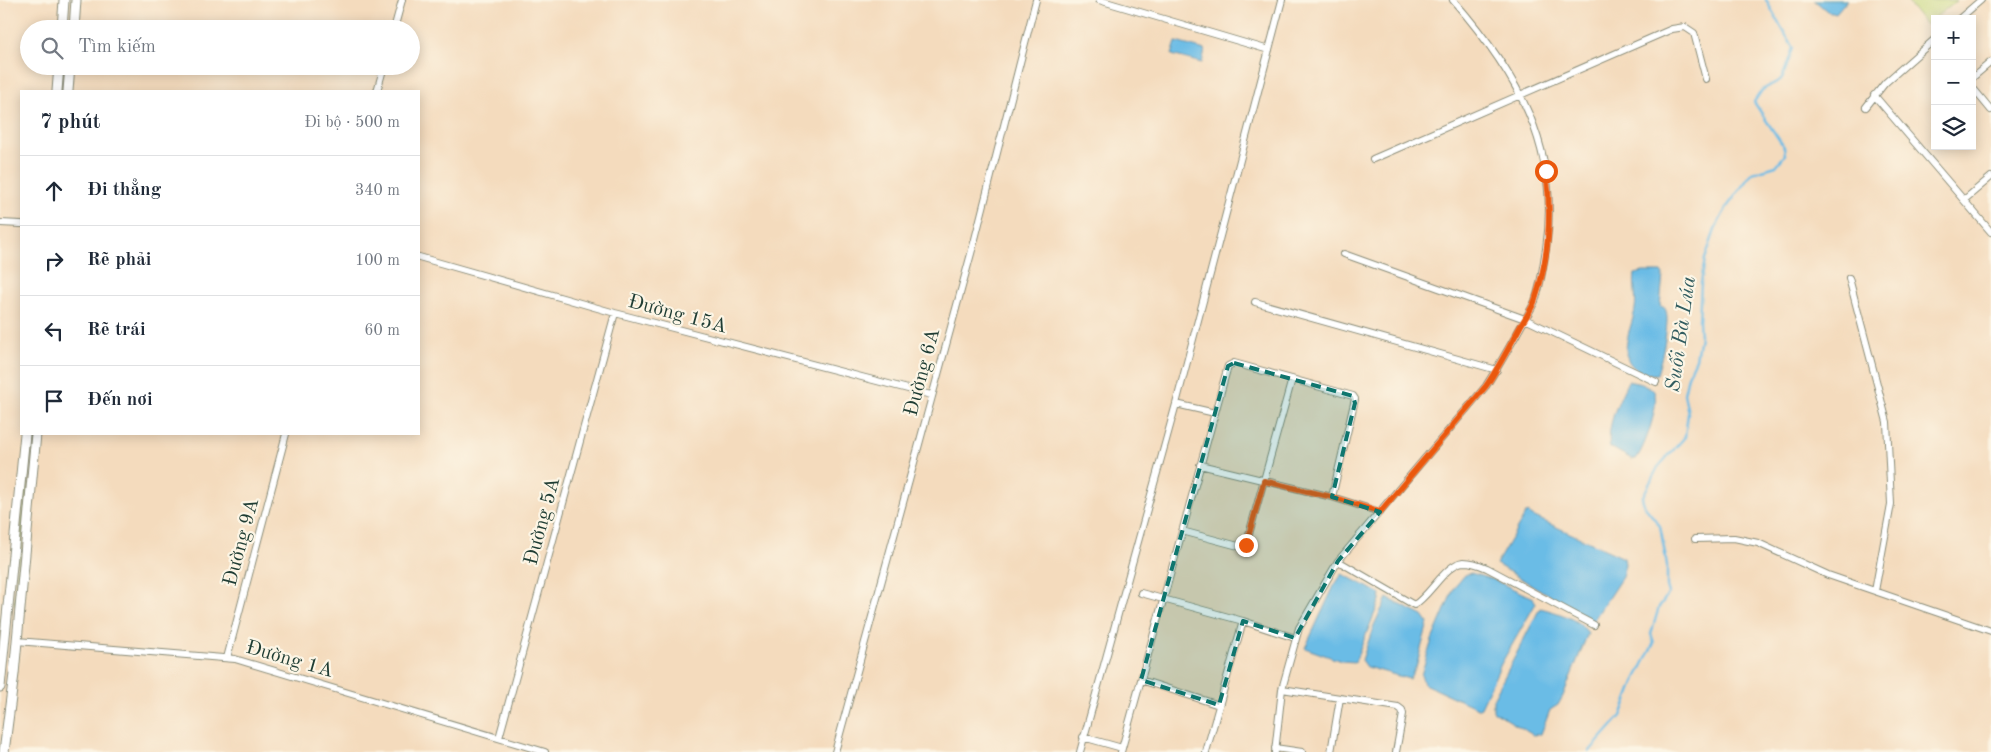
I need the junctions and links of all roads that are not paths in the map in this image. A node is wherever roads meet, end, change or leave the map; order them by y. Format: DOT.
graph roads {
  1 [pos="64,0"];
  2 [pos="76,0"];
  3 [pos="402,0"];
  4 [pos="1036,0"];
  5 [pos="1099,0"];
  6 [pos="1282,0"];
  7 [pos="1453,0"];
  8 [pos="1981,0"];
  9 [pos="1964,15"];
  10 [pos="63,20"];
  11 [pos="75,20"];
  12 [pos="396,20"];
  13 [pos="1931,44"];
  14 [pos="1269,50"];
  15 [pos="1991,62"];
  16 [pos="58,75"];
  17 [pos="69,75"];
  18 [pos="381,75"];
  19 [pos="1976,75"];
  20 [pos="1706,79"];
  21 [pos="56,90"];
  22 [pos="68,90"];
  23 [pos="377,90"];
  24 [pos="1976,93"];
  25 [pos="1520,95"];
  26 [pos="1874,95"];
  27 [pos="1866,107"];
  28 [pos="1991,110"];
  29 [pos="1373,159"];
  30 [pos="1991,177"];
  31 [pos="1964,200"];
  32 [pos="0,223"];
  33 [pos="20,224"];
  34 [pos="1991,232"];
  35 [pos="1344,254"];
  36 [pos="420,257"];
  37 [pos="1849,278"];
  38 [pos="1255,302"];
  39 [pos="615,313"];
  40 [pos="1524,319"];
  41 [pos="1497,370"];
  42 [pos="1292,379"];
  43 [pos="1656,382"];
  44 [pos="931,395"];
  45 [pos="1176,404"];
  46 [pos="1215,412"];
  47 [pos="26,435"];
  48 [pos="36,435"];
  49 [pos="286,435"];
  50 [pos="1200,465"];
  51 [pos="1264,481"];
  52 [pos="1332,497"];
  53 [pos="1380,512"];
  54 [pos="1182,531"];
  55 [pos="1695,539"];
  56 [pos="1338,562"];
  57 [pos="1875,591"];
  58 [pos="1141,593"];
  59 [pos="1164,598"];
  60 [pos="1243,621"];
  61 [pos="1594,625"];
  62 [pos="1991,631"];
  63 [pos="1295,638"];
  64 [pos="3,640"];
  65 [pos="17,641"];
  66 [pos="227,658"];
  67 [pos="1141,680"];
  68 [pos="0,687"];
  69 [pos="1282,689"];
  70 [pos="1340,698"];
  71 [pos="1219,705"];
  72 [pos="1083,737"];
  73 [pos="498,738"];
  74 [pos="1122,750"];
  75 [pos="1275,750"];
  76 [pos="4,752"];
  77 [pos="546,752"];
  78 [pos="835,752"];
  79 [pos="1080,752"];
  80 [pos="1206,752"];
  81 [pos="1302,752"];
  82 [pos="1331,752"];
  83 [pos="1396,752"];
  1 -- 10 [label="street"];
  2 -- 11 [label="street"];
  3 -- 12 [label="street"];
  4 -- 44 [label="street, Đường 6A"];
  5 -- 14 [label="street"];
  6 -- 14 [label="street"];
  7 -- 25 [label="street"];
  8 -- 9 [label="street"];
  13 -- 26 [label="street"];
  14 -- 45 [label="street"];
  15 -- 19 [label="street"];
  16 -- 21 [label="street"];
  17 -- 22 [label="street"];
  18 -- 23 [label="street"];
  20 -- 25 [label="street"];
  24 -- 28 [label="street"];
  25 -- 29 [label="street"];
  25 -- 40 [label="street"];
  26 -- 27 [label="street"];
  26 -- 31 [label="street"];
  30 -- 31 [label="street"];
  31 -- 34 [label="street"];
  32 -- 33 [label="street"];
  35 -- 40 [label="street"];
  36 -- 39 [label="street, Đường 15A"];
  37 -- 57 [label="street"];
  38 -- 41 [label="street"];
  39 -- 44 [label="street, Đường 15A"];
  39 -- 73 [label="street, Đường 5A"];
  40 -- 41 [label="street"];
  40 -- 43 [label="street"];
  41 -- 53 [label="street"];
  42 -- 46 [label="street"];
  42 -- 51 [label="street"];
  42 -- 52 [label="street"];
  44 -- 78 [label="street, Đường 6A"];
  45 -- 46 [label="street"];
  45 -- 72 [label="street"];
  46 -- 50 [label="street"];
  47 -- 64 [label="street"];
  48 -- 65 [label="street"];
  49 -- 66 [label="street, Đường 9A"];
  50 -- 51 [label="street"];
  50 -- 54 [label="street"];
  51 -- 52 [label="street"];
  51 -- 54 [label="street"];
  52 -- 53 [label="street"];
  53 -- 56 [label="street"];
  54 -- 59 [label="street"];
  55 -- 57 [label="street"];
  56 -- 61 [label="street"];
  56 -- 63 [label="street"];
  57 -- 62 [label="street"];
  58 -- 59 [label="street"];
  59 -- 60 [label="street"];
  59 -- 67 [label="street"];
  60 -- 63 [label="street"];
  60 -- 71 [label="street"];
  63 -- 69 [label="street"];
  64 -- 65 [label="street"];
  64 -- 68 [label="street"];
  65 -- 66 [label="street, Đường 1A"];
  65 -- 76 [label="street"];
  66 -- 73 [label="street, Đường 1A"];
  67 -- 71 [label="street"];
  67 -- 74 [label="street"];
  69 -- 70 [label="street"];
  69 -- 75 [label="street"];
  70 -- 82 [label="street"];
  70 -- 83 [label="street"];
  71 -- 80 [label="street"];
  72 -- 74 [label="street"];
  72 -- 79 [label="street"];
  73 -- 77 [label="street, Đường 1A"];
  75 -- 81 [label="street"];
}
